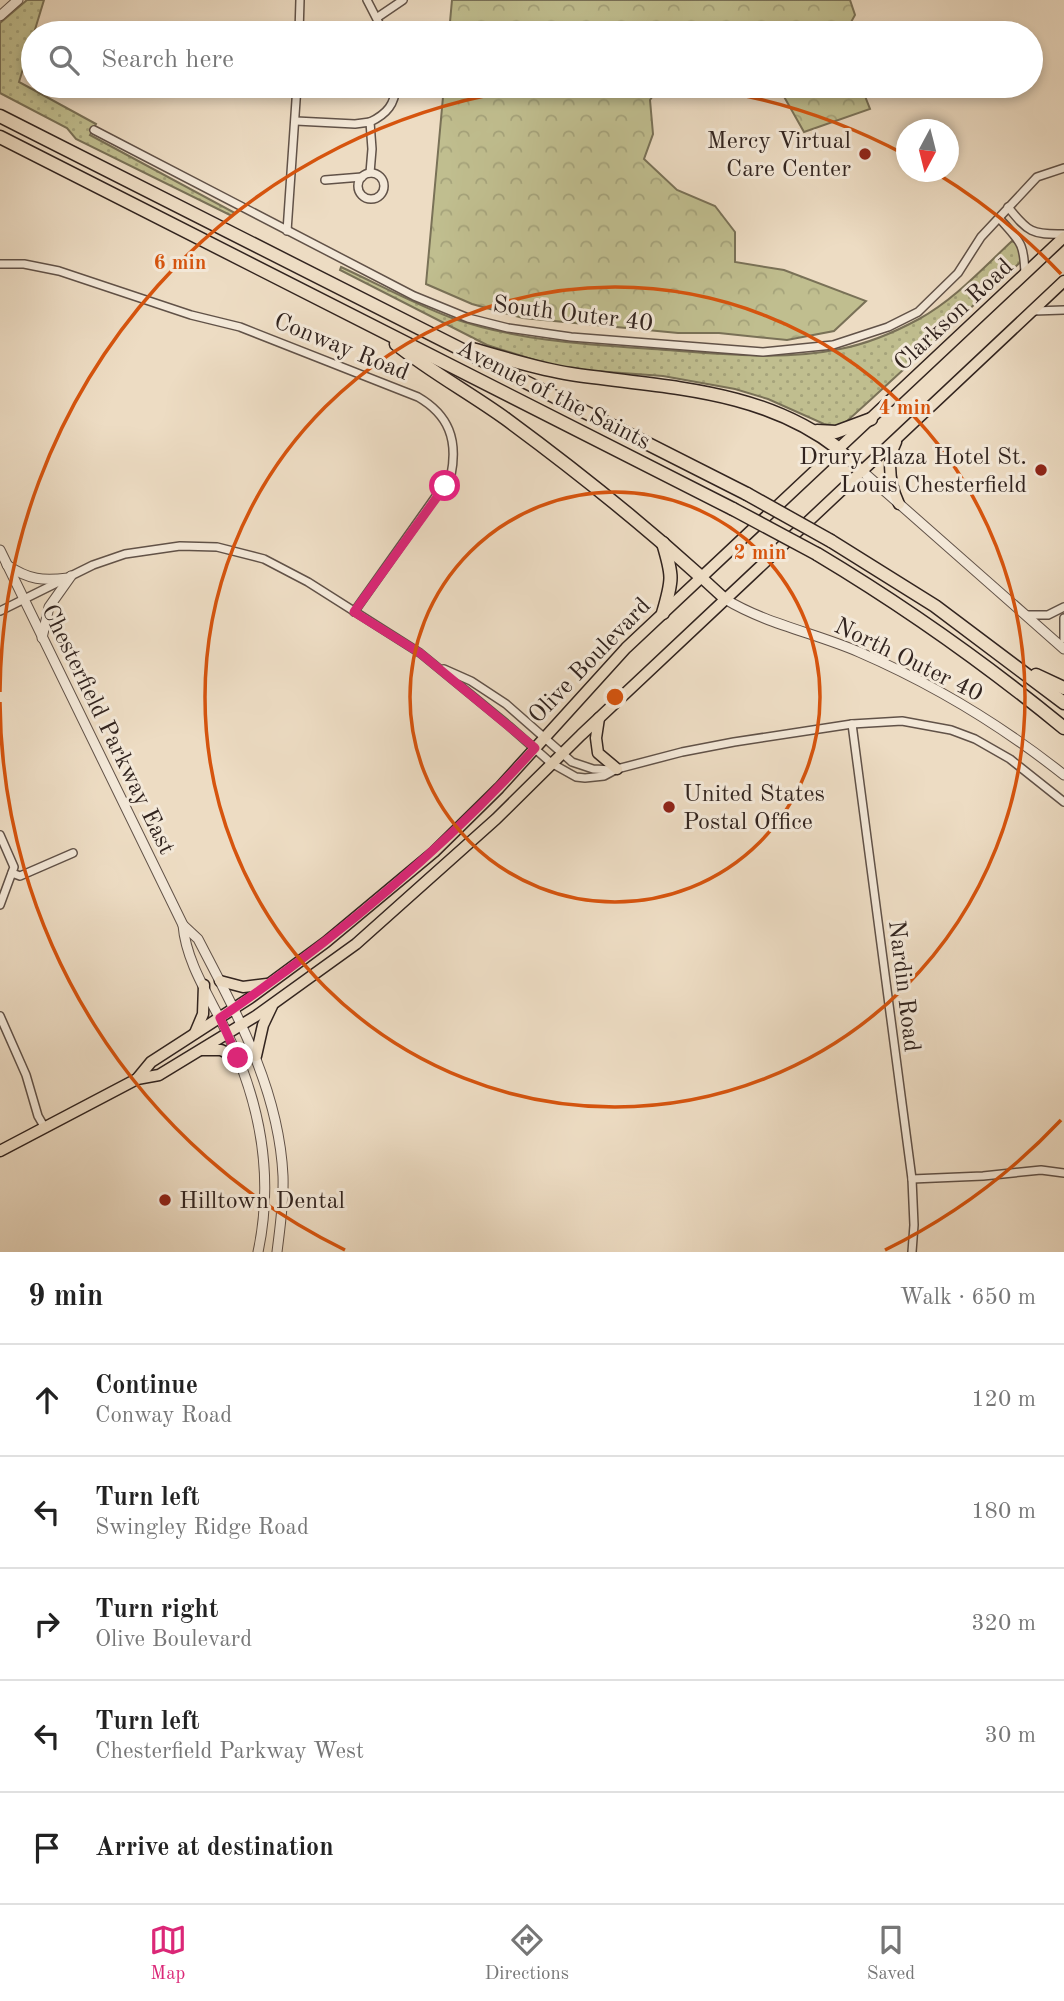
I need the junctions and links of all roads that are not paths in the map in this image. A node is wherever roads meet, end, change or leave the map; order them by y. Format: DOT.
graph roads {
  1 [pos="18,0"];
  2 [pos="300,0"];
  3 [pos="367,0"];
  4 [pos="403,0"];
  5 [pos="0,16"];
  6 [pos="378,17"];
  7 [pos="299,21"];
  8 [pos="380,21"];
  9 [pos="297,98"];
  10 [pos="395,98"];
  11 [pos="0,116"];
  12 [pos="296,121"];
  13 [pos="370,122"];
  14 [pos="94,130"];
  15 [pos="0,137"];
  16 [pos="1064,169"];
  17 [pos="325,180"];
  18 [pos="1008,206"];
  19 [pos="999,218"];
  20 [pos="287,231"];
  21 [pos="1064,236"];
  22 [pos="0,264"];
  23 [pos="1025,275"];
  24 [pos="1064,281"];
  25 [pos="1064,310"];
  26 [pos="1033,311"];
  27 [pos="374,326"];
  28 [pos="448,343"];
  29 [pos="871,419"];
  30 [pos="817,431"];
  31 [pos="900,436"];
  32 [pos="839,449"];
  33 [pos="862,471"];
  34 [pos="899,503"];
  35 [pos="663,542"];
  36 [pos="0,551"];
  37 [pos="7,565"];
  38 [pos="69,577"];
  39 [pos="701,577"];
  40 [pos="725,599"];
  41 [pos="23,600"];
  42 [pos="1064,607"];
  43 [pos="0,611"];
  44 [pos="354,612"];
  45 [pos="663,613"];
  46 [pos="1026,615"];
  47 [pos="1064,618"];
  48 [pos="42,638"];
  49 [pos="1064,639"];
  50 [pos="1064,649"];
  51 [pos="437,666"];
  52 [pos="1019,668"];
  53 [pos="1064,688"];
  54 [pos="1064,703"];
  55 [pos="599,718"];
  56 [pos="852,724"];
  57 [pos="1064,729"];
  58 [pos="544,737"];
  59 [pos="535,748"];
  60 [pos="561,754"];
  61 [pos="551,763"];
  62 [pos="617,769"];
  63 [pos="1064,775"];
  64 [pos="1064,802"];
  65 [pos="0,835"];
  66 [pos="73,852"];
  67 [pos="12,873"];
  68 [pos="0,905"];
  69 [pos="183,925"];
  70 [pos="220,981"];
  71 [pos="273,982"];
  72 [pos="204,985"];
  73 [pos="272,1006"];
  74 [pos="234,1009"];
  75 [pos="0,1016"];
  76 [pos="220,1018"];
  77 [pos="241,1024"];
  78 [pos="227,1032"];
  79 [pos="195,1034"];
  80 [pos="199,1050"];
  81 [pos="256,1056"];
  82 [pos="238,1058"];
  83 [pos="137,1079"];
  84 [pos="45,1128"];
  85 [pos="0,1151"];
  86 [pos="1064,1172"];
  87 [pos="912,1179"];
  88 [pos="258,1252"];
  89 [pos="277,1252"];
  90 [pos="912,1252"];
  1 -- 5 [label="street"];
  2 -- 7 [label="street"];
  3 -- 6 [label="street"];
  4 -- 6 [label="street"];
  6 -- 8 [label="street"];
  9 -- 12 [label="street"];
  10 -- 13 [label="street"];
  11 -- 28 [label="highway, Avenue of the Saints"];
  12 -- 13 [label="street"];
  12 -- 20 [label="street"];
  13 -- 17 [label="street"];
  14 -- 20 [label="street, South Outer 40"];
  15 -- 27 [label="highway, Avenue of the Saints"];
  16 -- 18 [label="street, South Outer 40"];
  18 -- 19 [label="street, South Outer 40"];
  18 -- 21 [label="street"];
  19 -- 20 [label="street, South Outer 40"];
  19 -- 23 [label="street"];
  21 -- 23 [label="main road, Clarkson Road"];
  22 -- 44 [label="street, Conway Road"];
  23 -- 29 [label="main road, Clarkson Road"];
  24 -- 26 [label="main road"];
  25 -- 26 [label="street"];
  26 -- 31 [label="main road"];
  27 -- 35 [label="highway"];
  27 -- 57 [label="highway, Avenue of the Saints, bridge"];
  28 -- 30 [label="highway"];
  28 -- 52 [label="highway, Avenue of the Saints, bridge"];
  29 -- 30 [label="highway"];
  29 -- 32 [label="main road, Clarkson Road"];
  30 -- 32 [label="highway"];
  31 -- 33 [label="main road"];
  31 -- 34 [label="main road"];
  32 -- 33 [label="main road"];
  32 -- 39 [label="main road, Olive Boulevard"];
  33 -- 34 [label="street"];
  33 -- 40 [label="main road"];
  34 -- 46 [label="street"];
  35 -- 39 [label="highway"];
  35 -- 45 [label="highway"];
  36 -- 37 [label="street, Chesterfield Parkway East"];
  37 -- 38 [label="street"];
  37 -- 41 [label="street, Chesterfield Parkway East"];
  38 -- 41 [label="street"];
  38 -- 44 [label="street"];
  38 -- 48 [label="street"];
  39 -- 40 [label="main road"];
  39 -- 45 [label="main road, Olive Boulevard"];
  40 -- 55 [label="main road, Olive Boulevard"];
  40 -- 63 [label="street, North Outer 40"];
  41 -- 43 [label="street"];
  41 -- 48 [label="street, Chesterfield Parkway East"];
  42 -- 46 [label="street"];
  44 -- 51 [label="street"];
  45 -- 58 [label="main road, Olive Boulevard"];
  46 -- 50 [label="street"];
  47 -- 49 [label="street"];
  48 -- 69 [label="street, Chesterfield Parkway East"];
  51 -- 58 [label="street"];
  51 -- 59 [label="street"];
  52 -- 53 [label="highway"];
  52 -- 54 [label="highway, Avenue of the Saints"];
  55 -- 60 [label="main road, Olive Boulevard"];
  55 -- 62 [label="main road"];
  56 -- 62 [label="street"];
  56 -- 64 [label="street"];
  56 -- 87 [label="street, Nardin Road"];
  58 -- 59 [label="main road, Olive Boulevard"];
  58 -- 60 [label="street"];
  59 -- 61 [label="street"];
  59 -- 71 [label="main road, Olive Boulevard"];
  60 -- 61 [label="main road, Olive Boulevard"];
  60 -- 62 [label="street"];
  61 -- 62 [label="street"];
  61 -- 73 [label="main road, Olive Boulevard"];
  65 -- 67 [label="street"];
  66 -- 67 [label="street"];
  67 -- 68 [label="street"];
  69 -- 70 [label="street, Chesterfield Parkway East"];
  69 -- 72 [label="street, Chesterfield Parkway East"];
  70 -- 71 [label="main road"];
  70 -- 74 [label="street, Chesterfield Parkway East"];
  71 -- 74 [label="main road, Olive Boulevard"];
  72 -- 76 [label="street, Chesterfield Parkway East"];
  72 -- 79 [label="main road"];
  73 -- 77 [label="main road, Olive Boulevard"];
  73 -- 81 [label="main road"];
  74 -- 76 [label="main road, Olive Boulevard"];
  74 -- 77 [label="street, Chesterfield Parkway East"];
  75 -- 84 [label="street"];
  76 -- 78 [label="street, Chesterfield Parkway East"];
  76 -- 79 [label="main road, Olive Boulevard"];
  77 -- 78 [label="main road, Olive Boulevard"];
  77 -- 81 [label="street, Chesterfield Parkway East"];
  78 -- 80 [label="main road, Olive Boulevard"];
  78 -- 82 [label="street, Chesterfield Parkway East"];
  79 -- 83 [label="main road, Olive Boulevard"];
  80 -- 82 [label="main road"];
  80 -- 83 [label="main road, Olive Boulevard"];
  81 -- 89 [label="street, Chesterfield Parkway East"];
  82 -- 88 [label="street, Chesterfield Parkway East"];
  83 -- 84 [label="main road, Olive Boulevard"];
  84 -- 85 [label="main road, Olive Boulevard"];
  86 -- 87 [label="street"];
  87 -- 90 [label="street, Nardin Road"];
}
